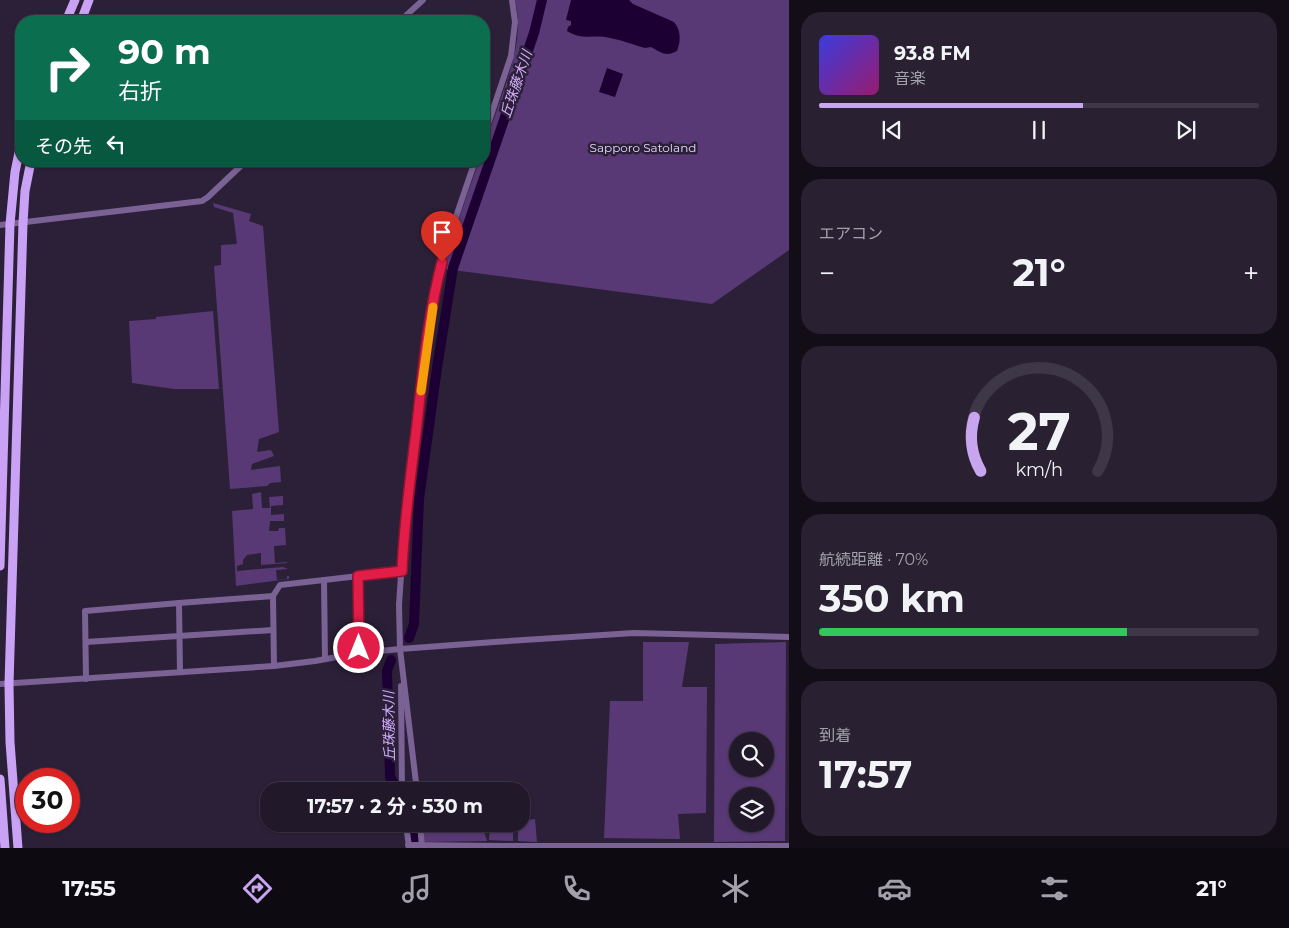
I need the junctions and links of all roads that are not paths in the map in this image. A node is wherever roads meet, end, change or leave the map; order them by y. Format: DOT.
graph roads {
  1 [pos="75,0"];
  2 [pos="89,0"];
  3 [pos="423,0"];
  4 [pos="512,0"];
  5 [pos="69,15"];
  6 [pos="83,15"];
  7 [pos="407,15"];
  8 [pos="490,118"];
  9 [pos="16,167"];
  10 [pos="30,167"];
  11 [pos="240,167"];
  12 [pos="473,167"];
  13 [pos="23,222"];
  14 [pos="10,224"];
  15 [pos="0,225"];
  16 [pos="0,566"];
  17 [pos="402,571"];
  18 [pos="358,576"];
  19 [pos="324,580"];
  20 [pos="273,596"];
  21 [pos="178,603"];
  22 [pos="273,630"];
  23 [pos="179,636"];
  24 [pos="789,637"];
  25 [pos="86,642"];
  26 [pos="400,649"];
  27 [pos="359,653"];
  28 [pos="325,659"];
  29 [pos="274,666"];
  30 [pos="402,667"];
  31 [pos="180,672"];
  32 [pos="86,679"];
  33 [pos="4,684"];
  34 [pos="0,779"];
  35 [pos="402,782"];
  36 [pos="416,782"];
  37 [pos="407,832"];
  38 [pos="421,832"];
  39 [pos="409,846"];
  40 [pos="422,846"];
  41 [pos="789,846"];
  42 [pos="469,847"];
  43 [pos="502,847"];
  44 [pos="534,847"];
  45 [pos="566,847"];
  46 [pos="597,847"];
  47 [pos="628,847"];
  48 [pos="662,847"];
  49 [pos="698,847"];
  50 [pos="731,847"];
  51 [pos="5,848"];
  52 [pos="18,848"];
  1 -- 5 [label="main road"];
  2 -- 6 [label="main road"];
  3 -- 7 [label="street"];
  4 -- 8 [label="street"];
  9 -- 14 [label="main road"];
  10 -- 13 [label="main road"];
  11 -- 13 [label="street"];
  12 -- 17 [label="street"];
  13 -- 14 [label="street"];
  13 -- 33 [label="main road"];
  14 -- 15 [label="street"];
  14 -- 16 [label="main road"];
  17 -- 18 [label="street"];
  17 -- 26 [label="street"];
  18 -- 19 [label="street"];
  18 -- 27 [label="street"];
  19 -- 20 [label="street"];
  19 -- 28 [label="street"];
  20 -- 21 [label="street"];
  20 -- 22 [label="street"];
  21 -- 23 [label="street"];
  21 -- 25 [label="street"];
  22 -- 23 [label="street"];
  22 -- 29 [label="street"];
  23 -- 25 [label="street"];
  23 -- 31 [label="street"];
  24 -- 26 [label="street"];
  25 -- 32 [label="street"];
  26 -- 27 [label="street"];
  26 -- 30 [label="street"];
  27 -- 28 [label="street"];
  28 -- 29 [label="street"];
  29 -- 31 [label="street"];
  30 -- 35 [label="street"];
  30 -- 36 [label="street"];
  31 -- 32 [label="street"];
  32 -- 33 [label="street"];
  33 -- 52 [label="main road"];
  34 -- 51 [label="main road"];
  37 -- 39 [label="street"];
  38 -- 40 [label="street"];
  39 -- 40 [label="street"];
  40 -- 42 [label="street"];
  41 -- 50 [label="street"];
  42 -- 43 [label="street"];
  43 -- 44 [label="street"];
  44 -- 45 [label="street"];
  45 -- 46 [label="street"];
  46 -- 47 [label="street"];
  47 -- 48 [label="street"];
  48 -- 49 [label="street"];
  49 -- 50 [label="street"];
}
